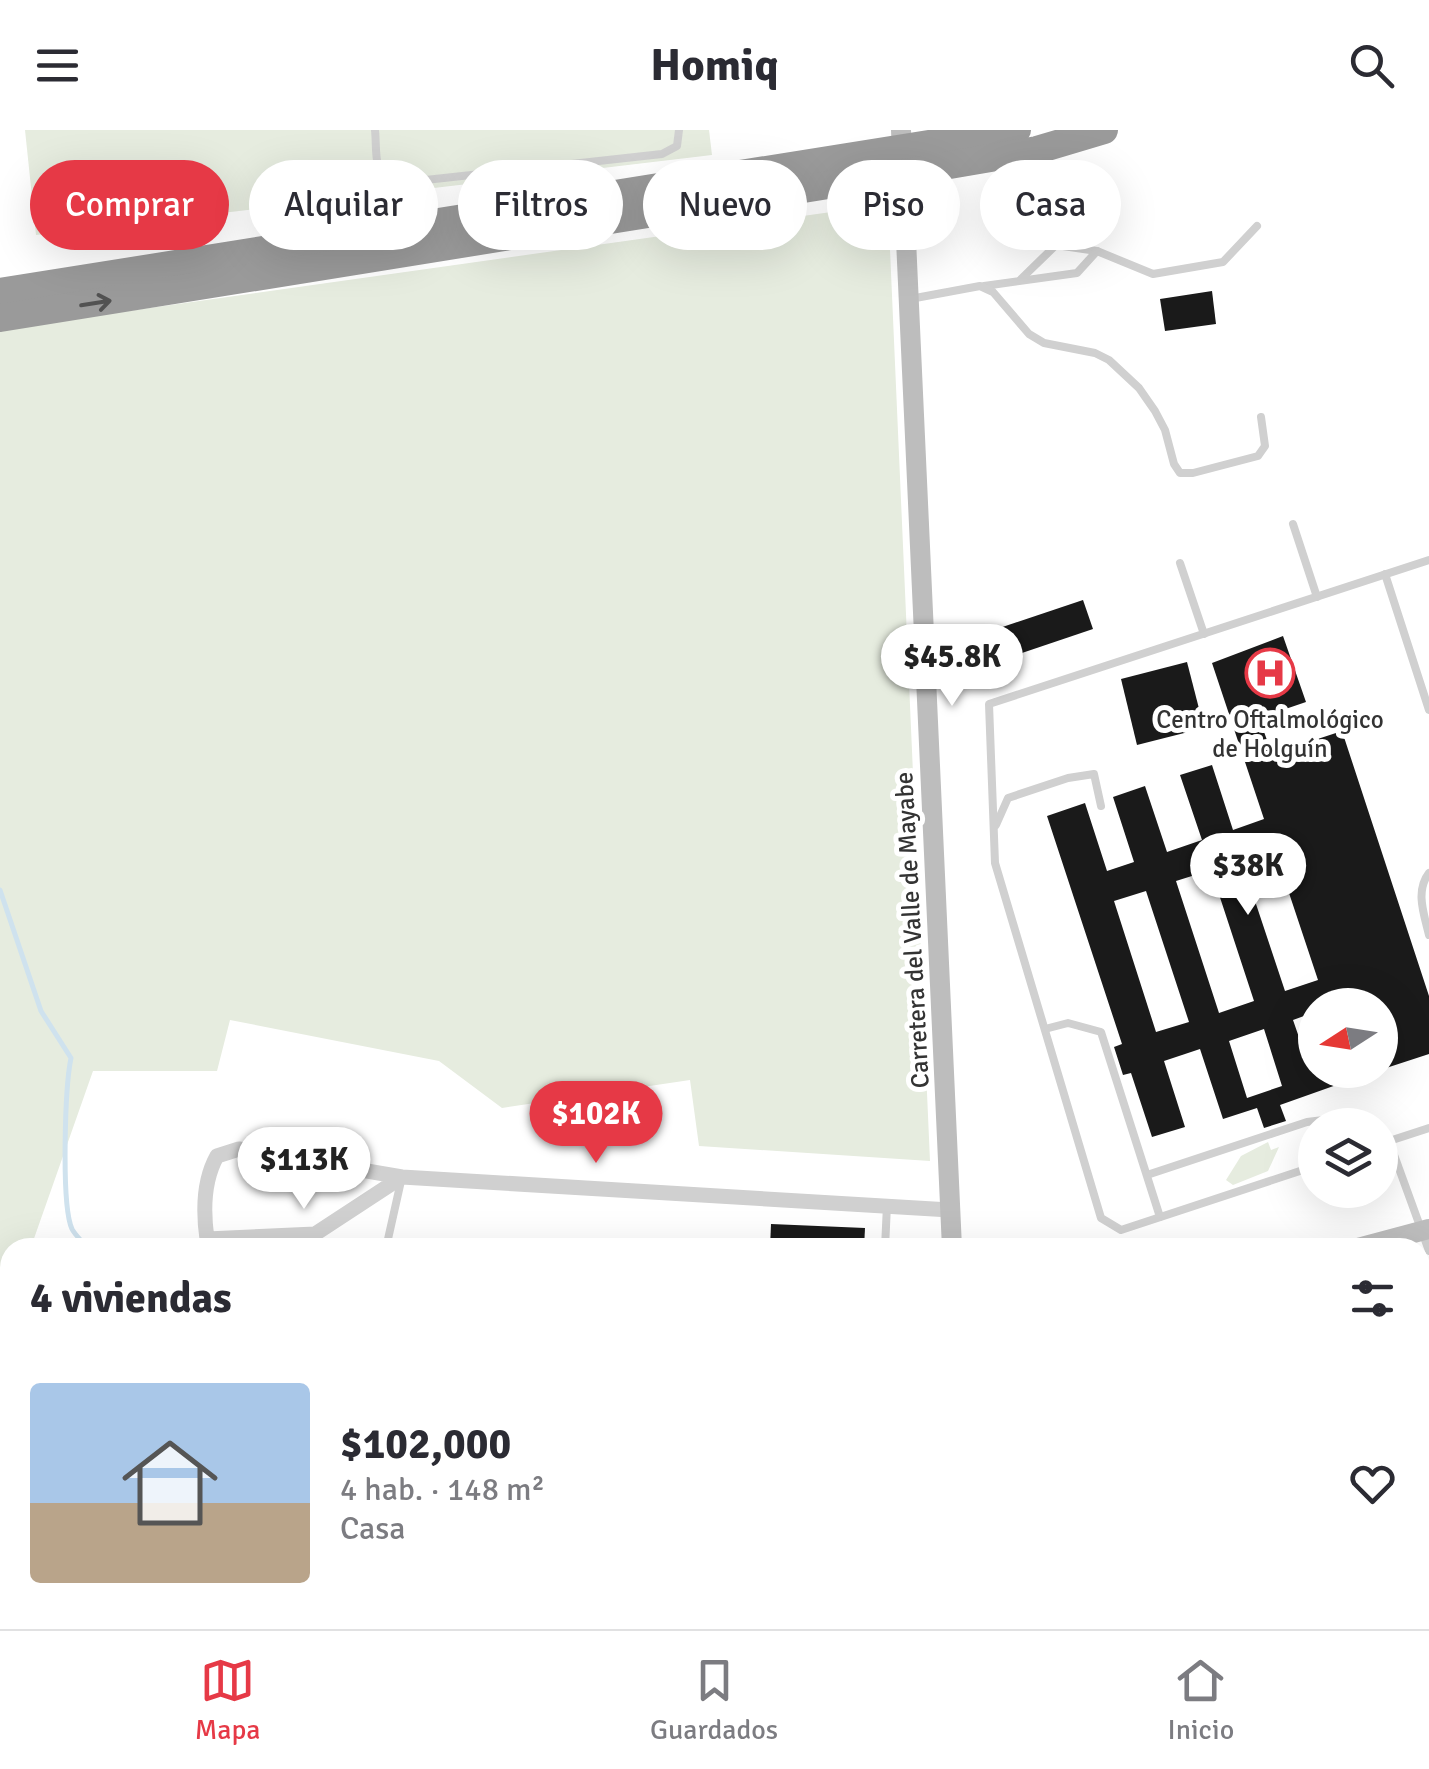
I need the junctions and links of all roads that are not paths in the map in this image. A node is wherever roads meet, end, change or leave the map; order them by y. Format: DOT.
graph roads {
  1 [pos="375,130"];
  2 [pos="679,130"];
  3 [pos="1017,130"];
  4 [pos="1104,130"];
  5 [pos="902,151"];
  6 [pos="1257,226"];
  7 [pos="1097,251"];
  8 [pos="1019,281"];
  9 [pos="980,286"];
  10 [pos="0,292"];
  11 [pos="908,299"];
  12 [pos="0,318"];
  13 [pos="1261,417"];
  14 [pos="1294,524"];
  15 [pos="1429,560"];
  16 [pos="1180,563"];
  17 [pos="1385,574"];
  18 [pos="1316,596"];
  19 [pos="1204,634"];
  20 [pos="1429,710"];
  21 [pos="1102,806"];
  22 [pos="994,829"];
  23 [pos="1429,873"];
  24 [pos="1429,934"];
  25 [pos="1044,1029"];
  26 [pos="1298,1125"];
  27 [pos="1429,1128"];
  28 [pos="1398,1138"];
  29 [pos="1298,1171"];
  30 [pos="1398,1173"];
  31 [pos="1147,1175"];
  32 [pos="402,1177"];
  33 [pos="887,1205"];
  34 [pos="950,1210"];
  35 [pos="1160,1216"];
  36 [pos="1425,1230"];
  37 [pos="206,1238"];
  38 [pos="216,1238"];
  39 [pos="388,1238"];
  40 [pos="885,1238"];
  41 [pos="951,1238"];
  42 [pos="1395,1238"];
  1 -- 2 [label="lane"];
  3 -- 5 [label="highway"];
  4 -- 5 [label="highway"];
  5 -- 10 [label="highway"];
  5 -- 11 [label="main road, Carretera del Valle de Mayabe"];
  12 -- 5 [label="highway, one-way"];
  6 -- 7 [label="lane"];
  7 -- 8 [label="lane"];
  7 -- 8 [label="lane"];
  8 -- 9 [label="lane"];
  9 -- 11 [label="lane"];
  9 -- 13 [label="lane"];
  11 -- 34 [label="main road, Carretera del Valle de Mayabe"];
  14 -- 18 [label="lane"];
  15 -- 17 [label="lane"];
  16 -- 19 [label="lane"];
  17 -- 18 [label="lane"];
  17 -- 20 [label="lane"];
  18 -- 19 [label="lane"];
  19 -- 22 [label="lane"];
  21 -- 22 [label="lane"];
  22 -- 25 [label="lane"];
  23 -- 24 [label="lane"];
  25 -- 31 [label="lane"];
  25 -- 35 [label="lane"];
  26 -- 31 [label="lane"];
  27 -- 28 [label="lane"];
  29 -- 35 [label="lane"];
  30 -- 36 [label="lane"];
  31 -- 35 [label="lane"];
  32 -- 33 [label="street"];
  32 -- 37 [label="street"];
  32 -- 38 [label="street"];
  32 -- 39 [label="lane"];
  33 -- 34 [label="street"];
  33 -- 40 [label="lane"];
  34 -- 41 [label="main road, Carretera del Valle de Mayabe"];
  36 -- 42 [label="main road"];
}
